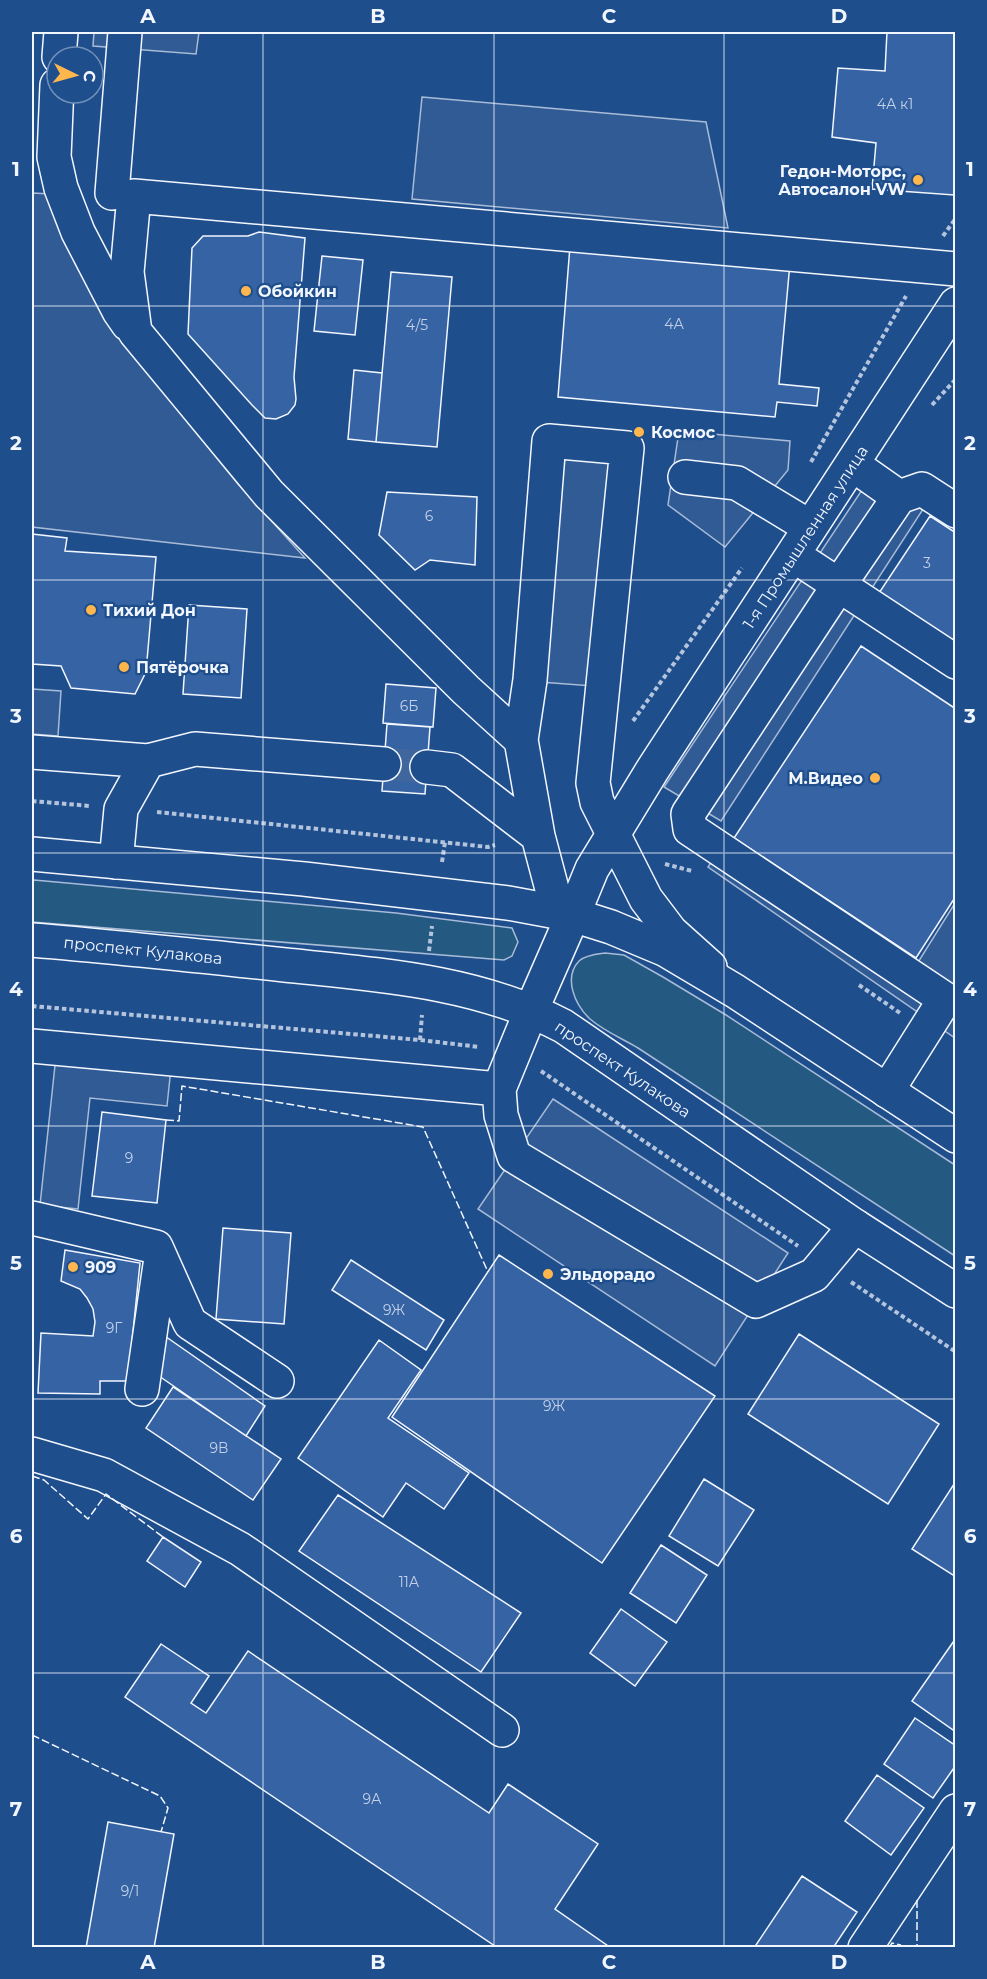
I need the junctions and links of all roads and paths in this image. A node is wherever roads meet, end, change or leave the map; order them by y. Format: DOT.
graph roads {
  1 [pos="125,32"];
  2 [pos="56,105"];
  3 [pos="61,188"];
  4 [pos="123,195"];
  5 [pos="956,269"];
  6 [pos="951,321"];
  7 [pos="135,332"];
  8 [pos="852,464"];
  9 [pos="685,477"];
  10 [pos="899,497"];
  11 [pos="956,511"];
  12 [pos="810,528"];
  13 [pos="793,555"];
  14 [pos="839,585"];
  15 [pos="956,662"];
  16 [pos="521,740"];
  17 [pos="32,752"];
  18 [pos="148,761"];
  19 [pos="384,764"];
  20 [pos="427,767"];
  21 [pos="32,801"];
  22 [pos="121,809"];
  23 [pos="538,836"];
  24 [pos="445,842"];
  25 [pos="626,843"];
  26 [pos="32,854"];
  27 [pos="116,862"];
  28 [pos="592,869"];
  29 [pos="703,874"];
  30 [pos="552,889"];
  31 [pos="436,895"];
  32 [pos="508,903"];
  33 [pos="573,915"];
  34 [pos="32,940"];
  35 [pos="425,981"];
  36 [pos="858,984"];
  37 [pos="735,991"];
  38 [pos="952,996"];
  39 [pos="32,1006"];
  40 [pos="531,1011"];
  41 [pos="924,1031"];
  42 [pos="420,1040"];
  43 [pos="32,1046"];
  44 [pos="514,1052"];
  45 [pos="500,1089"];
  46 [pos="887,1090"];
  47 [pos="956,1136"];
  48 [pos="32,1218"];
  49 [pos="855,1226"];
  50 [pos="161,1258"];
  51 [pos="823,1264"];
  52 [pos="956,1291"];
  53 [pos="956,1352"];
  54 [pos="277,1381"];
  55 [pos="142,1389"];
  56 [pos="32,1454"];
  57 [pos="502,1730"];
  58 [pos="956,1810"];
  59 [pos="865,1947"];
  1 -- 4 [label="main road"];
  2 -- 3 [label="main road"];
  3 -- 4 [label="main road"];
  3 -- 7 [label="main road"];
  4 -- 5 [label="main road"];
  4 -- 7 [label="main road"];
  6 -- 8 [label="main road, 1-я Промышленная улица"];
  7 -- 16 [label="main road"];
  8 -- 10 [label="main road"];
  8 -- 12 [label="main road, 1-я Промышленная улица"];
  9 -- 12 [label="main road"];
  10 -- 11 [label="main road"];
  10 -- 14 [label="main road"];
  12 -- 13 [label="main road, 1-я Промышленная улица"];
  13 -- 14 [label="main road"];
  13 -- 25 [label="main road, 1-я Промышленная улица"];
  14 -- 15 [label="main road"];
  14 -- 38 [label="main road"];
  16 -- 23 [label="main road"];
  16 -- 25 [label="main road"];
  17 -- 18 [label="main road"];
  18 -- 19 [label="main road"];
  18 -- 22 [label="main road"];
  20 -- 23 [label="main road"];
  21 -- 22 [label="path"];
  22 -- 24 [label="path"];
  22 -- 27 [label="main road"];
  23 -- 24 [label="path"];
  23 -- 30 [label="main road"];
  24 -- 31 [label="path"];
  25 -- 28 [label="main road, 1-я Промышленная улица"];
  25 -- 29 [label="path"];
  25 -- 37 [label="main road"];
  26 -- 27 [label="main road"];
  27 -- 31 [label="main road"];
  28 -- 30 [label="main road"];
  28 -- 33 [label="main road, 1-я Промышленная улица"];
  30 -- 32 [label="main road"];
  31 -- 32 [label="main road"];
  31 -- 35 [label="path"];
  32 -- 33 [label="main road"];
  33 -- 37 [label="main road"];
  33 -- 40 [label="main road, 1-я Промышленная улица"];
  34 -- 35 [label="main road, проспект Кулакова"];
  35 -- 40 [label="main road, проспект Кулакова"];
  35 -- 42 [label="path"];
  36 -- 41 [label="path"];
  37 -- 46 [label="main road"];
  38 -- 41 [label="main road"];
  39 -- 42 [label="path"];
  40 -- 44 [label="main road, 1-я Промышленная улица"];
  40 -- 49 [label="main road, проспект Кулакова"];
  41 -- 46 [label="main road"];
  42 -- 44 [label="path"];
  43 -- 45 [label="main road"];
  44 -- 45 [label="main road, 1-я Промышленная улица"];
  44 -- 51 [label="path"];
  45 -- 51 [label="main road"];
  46 -- 47 [label="main road"];
  48 -- 50 [label="main road"];
  49 -- 51 [label="main road"];
  49 -- 52 [label="main road, проспект Кулакова"];
  50 -- 54 [label="main road"];
  50 -- 55 [label="main road"];
  51 -- 53 [label="path"];
  56 -- 57 [label="main road"];
  58 -- 59 [label="main road"];
}
